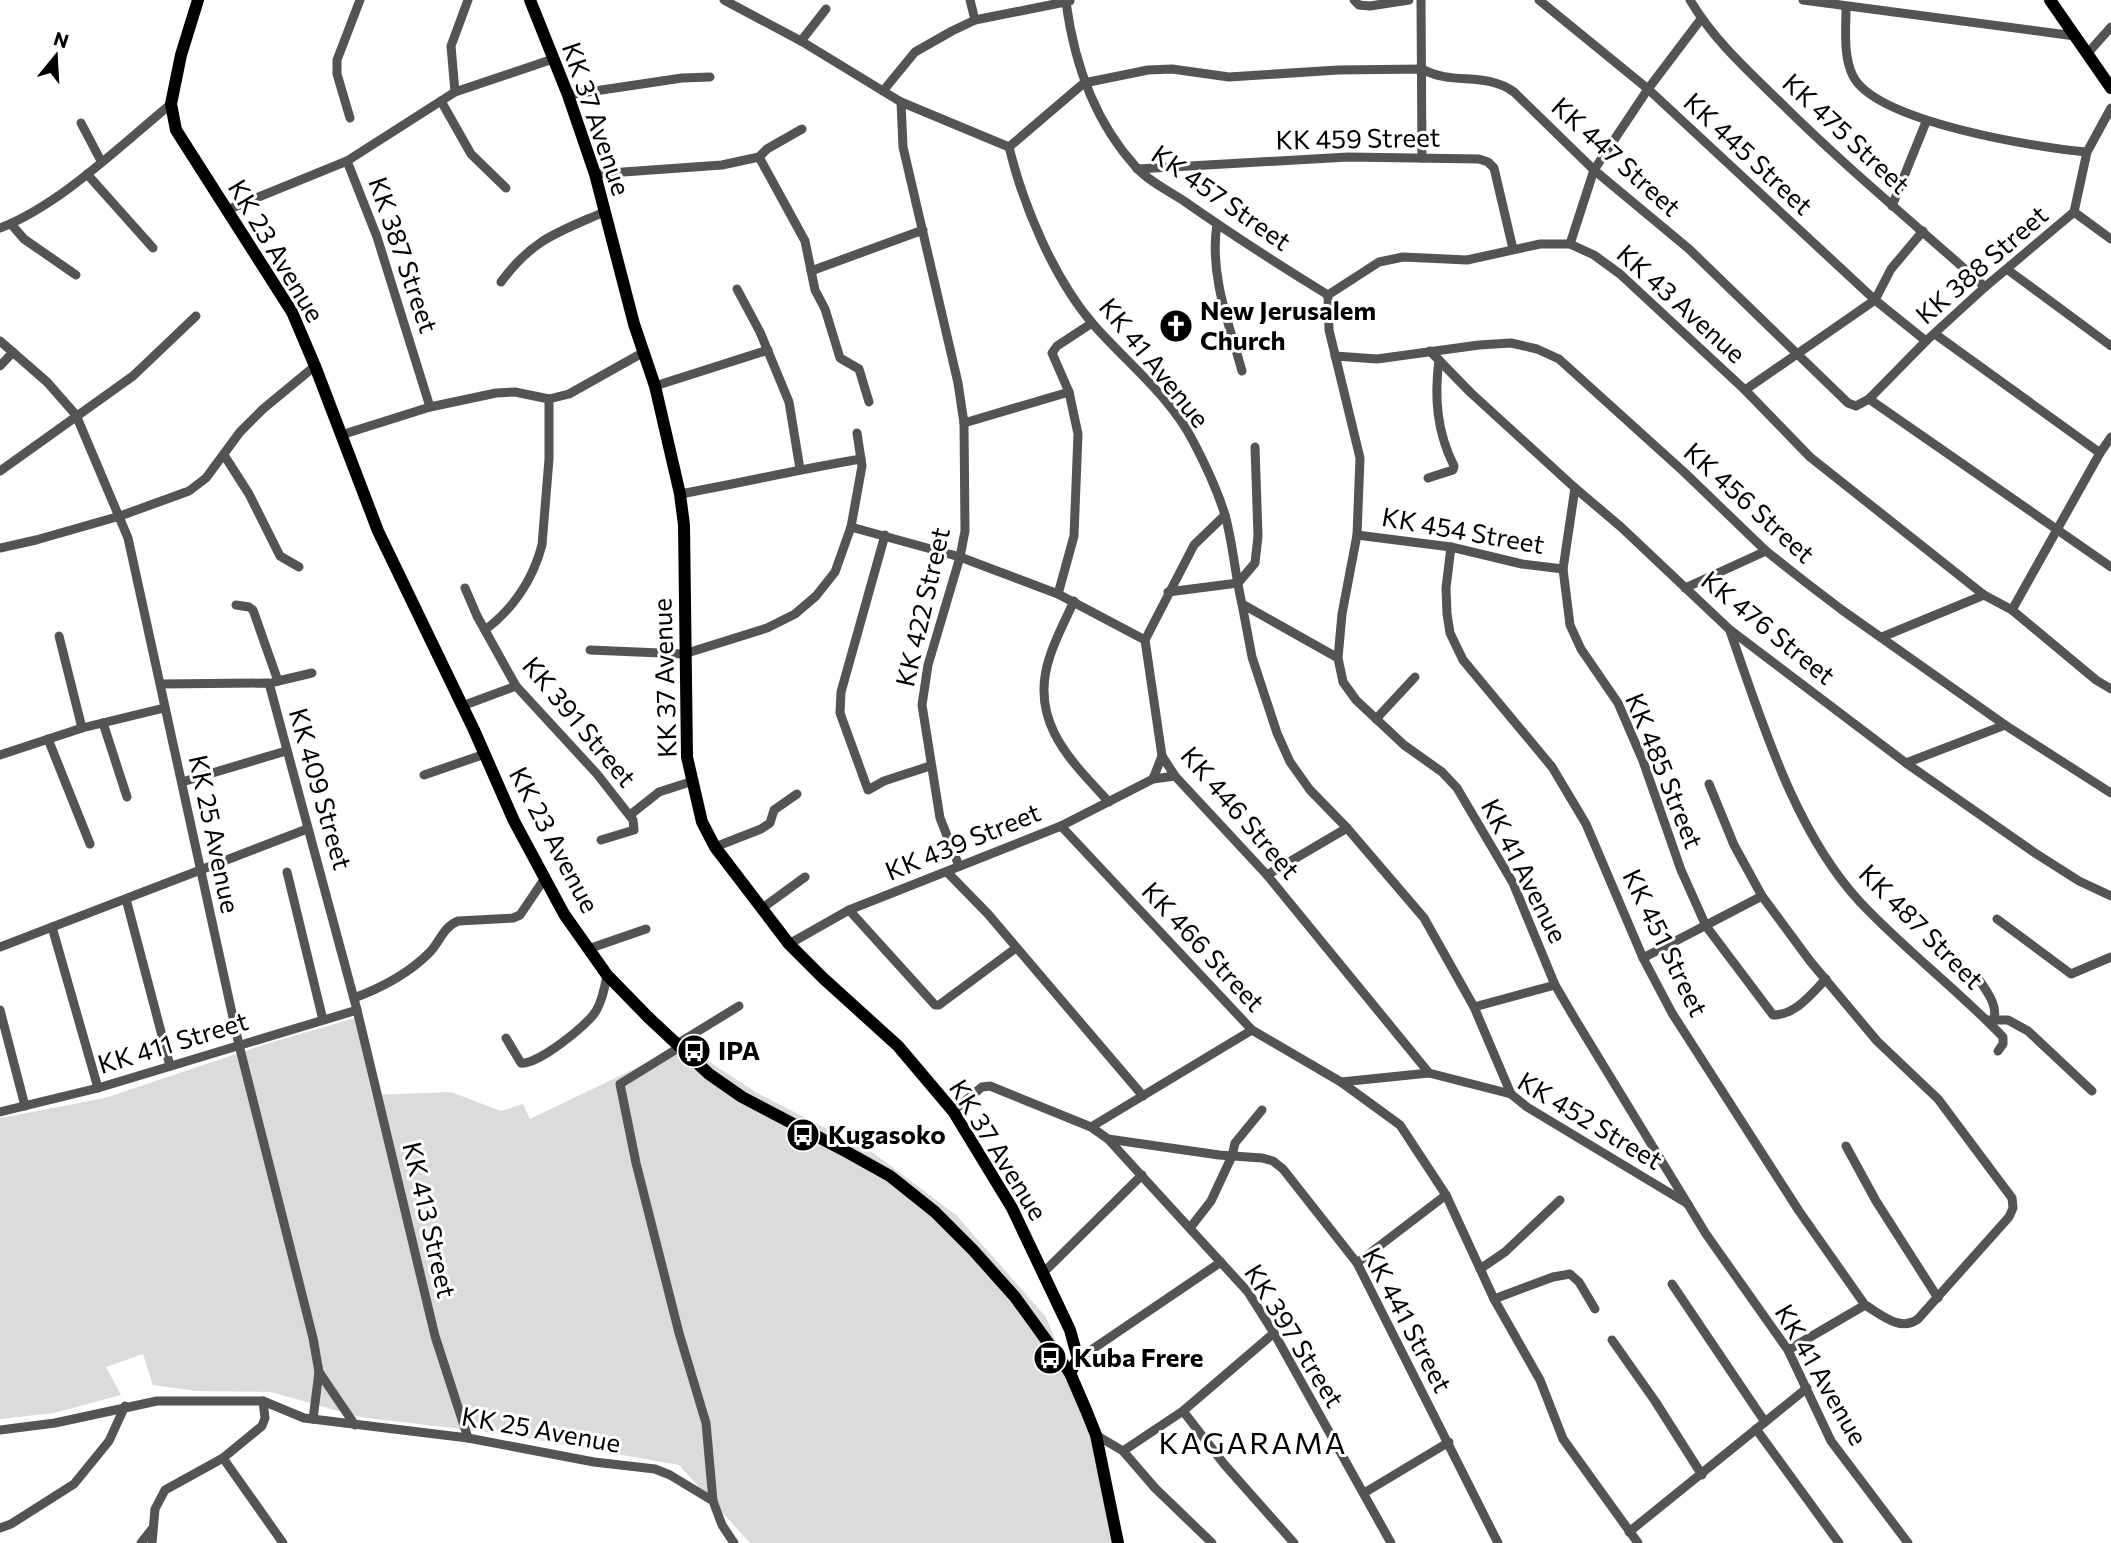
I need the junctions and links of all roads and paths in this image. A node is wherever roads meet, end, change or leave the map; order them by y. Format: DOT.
graph roads {
  1 [pos="198,0"];
  2 [pos="360,0"];
  3 [pos="468,0"];
  4 [pos="530,0"];
  5 [pos="724,0"];
  6 [pos="970,0"];
  7 [pos="1354,0"];
  8 [pos="1409,0"];
  9 [pos="1422,0"];
  10 [pos="1539,0"];
  11 [pos="1690,0"];
  12 [pos="1803,0"];
  13 [pos="2050,0"];
  14 [pos="1069,1"];
  15 [pos="1846,7"];
  16 [pos="826,9"];
  17 [pos="1702,19"];
  18 [pos="975,20"];
  19 [pos="2111,27"];
  20 [pos="2075,36"];
  21 [pos="801,41"];
  22 [pos="2087,54"];
  23 [pos="553,59"];
  24 [pos="1422,69"];
  25 [pos="710,77"];
  26 [pos="1084,83"];
  27 [pos="2111,88"];
  28 [pos="1648,89"];
  29 [pos="883,91"];
  30 [pos="455,92"];
  31 [pos="568,95"];
  32 [pos="441,101"];
  33 [pos="901,102"];
  34 [pos="171,104"];
  35 [pos="2111,108"];
  36 [pos="350,118"];
  37 [pos="1926,122"];
  38 [pos="81,124"];
  39 [pos="802,129"];
  40 [pos="1009,147"];
  41 [pos="2087,152"];
  42 [pos="759,157"];
  43 [pos="1422,158"];
  44 [pos="101,161"];
  45 [pos="347,161"];
  46 [pos="1137,169"];
  47 [pos="1594,170"];
  48 [pos="87,174"];
  49 [pos="595,174"];
  50 [pos="506,188"];
  51 [pos="1892,206"];
  52 [pos="227,210"];
  53 [pos="604,212"];
  54 [pos="2074,212"];
  55 [pos="11,224"];
  56 [pos="1217,224"];
  57 [pos="0,228"];
  58 [pos="923,230"];
  59 [pos="1923,231"];
  60 [pos="2111,239"];
  61 [pos="1570,244"];
  62 [pos="153,248"];
  63 [pos="1513,249"];
  64 [pos="2008,270"];
  65 [pos="811,271"];
  66 [pos="76,275"];
  67 [pos="501,282"];
  68 [pos="1985,287"];
  69 [pos="737,289"];
  70 [pos="1328,295"];
  71 [pos="1875,300"];
  72 [pos="196,316"];
  73 [pos="1092,323"];
  74 [pos="1935,334"];
  75 [pos="0,341"];
  76 [pos="1926,341"];
  77 [pos="2111,346"];
  78 [pos="768,350"];
  79 [pos="1430,351"];
  80 [pos="13,352"];
  81 [pos="644,352"];
  82 [pos="1798,355"];
  83 [pos="1335,356"];
  84 [pos="1439,360"];
  85 [pos="0,366"];
  86 [pos="315,366"];
  87 [pos="1242,371"];
  88 [pos="655,386"];
  89 [pos="1745,390"];
  90 [pos="1069,392"];
  91 [pos="549,399"];
  92 [pos="1869,399"];
  93 [pos="869,402"];
  94 [pos="430,407"];
  95 [pos="76,415"];
  96 [pos="964,423"];
  97 [pos="857,433"];
  98 [pos="341,435"];
  99 [pos="2111,436"];
  100 [pos="1255,447"];
  101 [pos="2100,453"];
  102 [pos="224,455"];
  103 [pos="861,460"];
  104 [pos="800,469"];
  105 [pos="0,471"];
  106 [pos="1428,478"];
  107 [pos="1574,488"];
  108 [pos="680,494"];
  109 [pos="1225,515"];
  110 [pos="120,516"];
  111 [pos="851,527"];
  112 [pos="2058,530"];
  113 [pos="1357,535"];
  114 [pos="885,536"];
  115 [pos="1451,547"];
  116 [pos="0,548"];
  117 [pos="1766,551"];
  118 [pos="960,557"];
  119 [pos="299,567"];
  120 [pos="2111,567"];
  121 [pos="1563,569"];
  122 [pos="1238,583"];
  123 [pos="465,588"];
  124 [pos="1685,588"];
  125 [pos="1168,592"];
  126 [pos="1058,594"];
  127 [pos="1984,594"];
  128 [pos="1074,601"];
  129 [pos="1242,604"];
  130 [pos="236,605"];
  131 [pos="2012,610"];
  132 [pos="1729,629"];
  133 [pos="485,630"];
  134 [pos="59,636"];
  135 [pos="1882,637"];
  136 [pos="1145,640"];
  137 [pos="590,650"];
  138 [pos="684,654"];
  139 [pos="1338,658"];
  140 [pos="312,673"];
  141 [pos="1415,677"];
  142 [pos="273,682"];
  143 [pos="161,684"];
  144 [pos="516,686"];
  145 [pos="2111,689"];
  146 [pos="462,706"];
  147 [pos="164,708"];
  148 [pos="1376,719"];
  149 [pos="103,723"];
  150 [pos="2005,725"];
  151 [pos="82,728"];
  152 [pos="48,739"];
  153 [pos="286,751"];
  154 [pos="485,754"];
  155 [pos="0,755"];
  156 [pos="1162,756"];
  157 [pos="1906,763"];
  158 [pos="930,766"];
  159 [pos="424,775"];
  160 [pos="1175,776"];
  161 [pos="1153,779"];
  162 [pos="693,781"];
  163 [pos="182,782"];
  164 [pos="1709,784"];
  165 [pos="2111,793"];
  166 [pos="797,794"];
  167 [pos="127,797"];
  168 [pos="1109,802"];
  169 [pos="630,815"];
  170 [pos="1061,825"];
  171 [pos="307,828"];
  172 [pos="1348,828"];
  173 [pos="601,840"];
  174 [pos="90,844"];
  175 [pos="715,847"];
  176 [pos="958,866"];
  177 [pos="200,870"];
  178 [pos="286,872"];
  179 [pos="947,872"];
  180 [pos="1267,875"];
  181 [pos="805,877"];
  182 [pos="545,878"];
  183 [pos="1762,896"];
  184 [pos="2111,896"];
  185 [pos="125,899"];
  186 [pos="761,909"];
  187 [pos="849,909"];
  188 [pos="1997,919"];
  189 [pos="1706,926"];
  190 [pos="52,927"];
  191 [pos="646,929"];
  192 [pos="789,944"];
  193 [pos="0,947"];
  194 [pos="1016,948"];
  195 [pos="587,950"];
  196 [pos="2111,957"];
  197 [pos="1643,958"];
  198 [pos="607,975"];
  199 [pos="1978,978"];
  200 [pos="1826,979"];
  201 [pos="1555,985"];
  202 [pos="354,999"];
  203 [pos="739,1006"];
  204 [pos="1474,1007"];
  205 [pos="0,1010"];
  206 [pos="357,1010"];
  207 [pos="323,1020"];
  208 [pos="1990,1020"];
  209 [pos="1252,1030"];
  210 [pos="506,1038"];
  211 [pos="239,1045"];
  212 [pos="678,1045"];
  213 [pos="1998,1051"];
  214 [pos="170,1066"];
  215 [pos="1429,1073"];
  216 [pos="1341,1082"];
  217 [pos="98,1088"];
  218 [pos="2092,1091"];
  219 [pos="1511,1094"];
  220 [pos="1143,1096"];
  221 [pos="25,1106"];
  222 [pos="1262,1110"];
  223 [pos="953,1111"];
  224 [pos="0,1112"];
  225 [pos="1091,1127"];
  226 [pos="1108,1139"];
  227 [pos="1846,1146"];
  228 [pos="1233,1156"];
  229 [pos="1142,1175"];
  230 [pos="1446,1195"];
  231 [pos="1560,1200"];
  232 [pos="1689,1205"];
  233 [pos="1190,1228"];
  234 [pos="1221,1262"];
  235 [pos="1357,1263"];
  236 [pos="1480,1269"];
  237 [pos="1044,1272"];
  238 [pos="1672,1284"];
  239 [pos="1938,1298"];
  240 [pos="1494,1299"];
  241 [pos="1865,1305"];
  242 [pos="1595,1308"];
  243 [pos="1274,1333"];
  244 [pos="1612,1340"];
  245 [pos="1788,1350"];
  246 [pos="1078,1359"];
  247 [pos="319,1372"];
  248 [pos="1070,1373"];
  249 [pos="1807,1388"];
  250 [pos="263,1401"];
  251 [pos="125,1406"];
  252 [pos="1184,1411"];
  253 [pos="313,1419"];
  254 [pos="355,1425"];
  255 [pos="1760,1426"];
  256 [pos="0,1430"];
  257 [pos="1097,1435"];
  258 [pos="468,1438"];
  259 [pos="1448,1442"];
  260 [pos="1123,1451"];
  261 [pos="223,1458"];
  262 [pos="1702,1475"];
  263 [pos="1364,1493"];
  264 [pos="713,1500"];
  265 [pos="153,1527"];
  266 [pos="0,1528"];
  267 [pos="1629,1532"];
  268 [pos="141,1543"];
  269 [pos="152,1543"];
  270 [pos="284,1543"];
  271 [pos="734,1543"];
  272 [pos="1118,1543"];
  273 [pos="1212,1543"];
  274 [pos="1294,1543"];
  275 [pos="1391,1543"];
  276 [pos="1498,1543"];
  277 [pos="1638,1543"];
  278 [pos="1839,1543"];
  279 [pos="1908,1543"];
  1 -- 34 [label="main road, KK 23 Avenue"];
  2 -- 36 [label="street"];
  3 -- 30 [label="street"];
  4 -- 23 [label="main road, KK 37 Avenue"];
  5 -- 21 [label="street"];
  6 -- 18 [label="street"];
  7 -- 8 [label="street"];
  9 -- 24 [label="street"];
  10 -- 28 [label="street, KK 445 Street"];
  11 -- 17 [label="street, KK 475 Street"];
  12 -- 15 [label="street"];
  13 -- 20 [label="main road"];
  14 -- 18 [label="street"];
  14 -- 26 [label="street, KK 457 Street"];
  15 -- 20 [label="street"];
  15 -- 37 [label="street"];
  16 -- 21 [label="street"];
  17 -- 28 [label="street"];
  17 -- 51 [label="street, KK 475 Street"];
  18 -- 29 [label="street"];
  19 -- 22 [label="street"];
  20 -- 22 [label="main road"];
  21 -- 29 [label="street"];
  22 -- 27 [label="main road"];
  23 -- 30 [label="street"];
  23 -- 31 [label="main road, KK 37 Avenue"];
  24 -- 26 [label="street, KK 447 Street"];
  24 -- 43 [label="street"];
  24 -- 47 [label="street, KK 447 Street"];
  25 -- 31 [label="street"];
  26 -- 40 [label="street, KK 447 Street"];
  26 -- 46 [label="street, KK 457 Street"];
  28 -- 47 [label="street"];
  28 -- 71 [label="street, KK 445 Street"];
  29 -- 33 [label="street"];
  30 -- 32 [label="street"];
  31 -- 49 [label="main road, KK 37 Avenue"];
  32 -- 45 [label="street"];
  32 -- 50 [label="street"];
  33 -- 40 [label="street"];
  33 -- 58 [label="street, KK 422 Street"];
  34 -- 44 [label="street"];
  34 -- 52 [label="main road, KK 23 Avenue"];
  35 -- 41 [label="street, KK 388 Street"];
  37 -- 41 [label="street"];
  37 -- 51 [label="street"];
  38 -- 44 [label="street"];
  39 -- 42 [label="street"];
  40 -- 73 [label="street, KK 41 Avenue"];
  41 -- 54 [label="street, KK 388 Street"];
  42 -- 49 [label="street"];
  42 -- 65 [label="street"];
  43 -- 46 [label="street, KK 459 Street"];
  43 -- 63 [label="street, KK 459 Street"];
  44 -- 48 [label="street"];
  45 -- 52 [label="street, KK 387 Street"];
  45 -- 94 [label="street, KK 387 Street"];
  46 -- 56 [label="street, KK 457 Street"];
  47 -- 61 [label="street"];
  47 -- 82 [label="street, KK 447 Street"];
  48 -- 55 [label="street"];
  48 -- 62 [label="street"];
  49 -- 53 [label="main road, KK 37 Avenue"];
  51 -- 59 [label="street, KK 475 Street"];
  52 -- 86 [label="main road, KK 23 Avenue"];
  53 -- 67 [label="street"];
  53 -- 81 [label="main road, KK 37 Avenue"];
  54 -- 60 [label="street"];
  54 -- 64 [label="street, KK 388 Street"];
  55 -- 57 [label="street"];
  55 -- 66 [label="street"];
  56 -- 70 [label="street, KK 457 Street"];
  56 -- 87 [label="street"];
  58 -- 65 [label="street"];
  58 -- 96 [label="street, KK 422 Street"];
  59 -- 68 [label="street, KK 475 Street"];
  59 -- 71 [label="street"];
  61 -- 63 [label="street, KK 43 Avenue"];
  61 -- 89 [label="street, KK 43 Avenue"];
  63 -- 70 [label="street, KK 43 Avenue"];
  64 -- 68 [label="street, KK 388 Street"];
  64 -- 77 [label="street"];
  65 -- 93 [label="street"];
  68 -- 74 [label="street, KK 388 Street"];
  69 -- 78 [label="street"];
  70 -- 83 [label="street"];
  71 -- 76 [label="street, KK 445 Street"];
  71 -- 82 [label="street"];
  72 -- 95 [label="street"];
  73 -- 90 [label="street"];
  73 -- 109 [label="street, KK 41 Avenue"];
  74 -- 76 [label="street, KK 388 Street"];
  74 -- 101 [label="street"];
  75 -- 80 [label="street, KK 25 Avenue"];
  76 -- 92 [label="street, KK 388 Street"];
  78 -- 88 [label="street"];
  78 -- 104 [label="street"];
  79 -- 83 [label="street, KK 456 Street"];
  79 -- 84 [label="street, KK 476 Street"];
  79 -- 117 [label="street, KK 456 Street"];
  80 -- 85 [label="street"];
  80 -- 95 [label="street, KK 25 Avenue"];
  81 -- 88 [label="main road, KK 37 Avenue"];
  81 -- 91 [label="street"];
  82 -- 89 [label="street"];
  82 -- 92 [label="street, KK 447 Street"];
  83 -- 113 [label="street"];
  84 -- 106 [label="street"];
  84 -- 107 [label="street, KK 476 Street"];
  86 -- 98 [label="main road, KK 23 Avenue"];
  86 -- 102 [label="street"];
  88 -- 108 [label="main road, KK 37 Avenue"];
  89 -- 127 [label="street, KK 43 Avenue"];
  90 -- 96 [label="street"];
  90 -- 126 [label="street"];
  91 -- 94 [label="street"];
  91 -- 133 [label="street"];
  92 -- 112 [label="street, KK 447 Street"];
  94 -- 98 [label="street"];
  95 -- 105 [label="street"];
  95 -- 110 [label="street, KK 25 Avenue"];
  96 -- 118 [label="street, KK 422 Street"];
  97 -- 103 [label="street"];
  98 -- 146 [label="main road, KK 23 Avenue"];
  99 -- 101 [label="street"];
  100 -- 122 [label="street"];
  101 -- 112 [label="street"];
  102 -- 110 [label="street"];
  102 -- 119 [label="street"];
  103 -- 104 [label="street"];
  103 -- 111 [label="street"];
  104 -- 108 [label="street"];
  107 -- 121 [label="street, KK 485 Street"];
  107 -- 124 [label="street, KK 476 Street"];
  108 -- 138 [label="main road, KK 37 Avenue"];
  109 -- 122 [label="street, KK 41 Avenue"];
  109 -- 125 [label="street"];
  110 -- 116 [label="street"];
  110 -- 143 [label="street, KK 25 Avenue"];
  111 -- 114 [label="street"];
  111 -- 138 [label="street"];
  112 -- 120 [label="street, KK 447 Street"];
  112 -- 131 [label="street"];
  113 -- 115 [label="street, KK 454 Street"];
  113 -- 139 [label="street"];
  114 -- 118 [label="street"];
  114 -- 158 [label="street"];
  115 -- 121 [label="street, KK 454 Street"];
  115 -- 197 [label="street, KK 451 Street"];
  117 -- 124 [label="street"];
  117 -- 135 [label="street, KK 456 Street"];
  118 -- 126 [label="street"];
  118 -- 158 [label="street, KK 422 Street"];
  121 -- 189 [label="street, KK 485 Street"];
  122 -- 125 [label="street"];
  122 -- 129 [label="street, KK 41 Avenue"];
  123 -- 133 [label="street, KK 391 Street"];
  124 -- 132 [label="street, KK 476 Street"];
  125 -- 136 [label="street"];
  126 -- 128 [label="street"];
  127 -- 131 [label="street, KK 43 Avenue"];
  127 -- 135 [label="street"];
  128 -- 136 [label="street"];
  128 -- 168 [label="street"];
  129 -- 139 [label="street"];
  129 -- 172 [label="street, KK 41 Avenue"];
  130 -- 142 [label="street"];
  131 -- 145 [label="street, KK 43 Avenue"];
  132 -- 157 [label="street, KK 476 Street"];
  132 -- 208 [label="street, KK 487 Street"];
  133 -- 144 [label="street, KK 391 Street"];
  134 -- 151 [label="street"];
  135 -- 150 [label="street, KK 456 Street"];
  136 -- 156 [label="street, KK 446 Street"];
  137 -- 138 [label="street"];
  138 -- 162 [label="main road, KK 37 Avenue"];
  139 -- 148 [label="street, KK 41 Avenue"];
  140 -- 142 [label="street"];
  141 -- 148 [label="street"];
  142 -- 143 [label="street, KK 409 Street"];
  142 -- 153 [label="street, KK 409 Street"];
  143 -- 147 [label="street, KK 25 Avenue"];
  144 -- 146 [label="street"];
  144 -- 169 [label="street, KK 391 Street"];
  146 -- 154 [label="main road, KK 23 Avenue"];
  147 -- 149 [label="street"];
  147 -- 163 [label="street, KK 25 Avenue"];
  148 -- 201 [label="street, KK 41 Avenue"];
  149 -- 151 [label="street"];
  149 -- 167 [label="street"];
  150 -- 157 [label="street"];
  150 -- 165 [label="street, KK 456 Street"];
  151 -- 152 [label="street"];
  152 -- 155 [label="street"];
  152 -- 174 [label="street"];
  153 -- 163 [label="street"];
  153 -- 171 [label="street, KK 409 Street"];
  154 -- 159 [label="street"];
  154 -- 182 [label="main road, KK 23 Avenue"];
  156 -- 160 [label="street, KK 446 Street"];
  156 -- 161 [label="street"];
  157 -- 184 [label="street, KK 476 Street"];
  158 -- 176 [label="street, KK 422 Street"];
  160 -- 161 [label="street, KK 439 Street"];
  160 -- 180 [label="street, KK 446 Street"];
  161 -- 168 [label="street, KK 439 Street"];
  162 -- 169 [label="street, KK 391 Street"];
  162 -- 175 [label="main road, KK 37 Avenue"];
  163 -- 177 [label="street, KK 25 Avenue"];
  164 -- 183 [label="street"];
  166 -- 175 [label="street"];
  168 -- 170 [label="street, KK 439 Street"];
  169 -- 173 [label="street"];
  170 -- 176 [label="street, KK 439 Street"];
  170 -- 209 [label="street, KK 466 Street"];
  171 -- 177 [label="street"];
  171 -- 202 [label="street, KK 409 Street"];
  172 -- 180 [label="street"];
  172 -- 204 [label="street, KK 41 Avenue"];
  175 -- 186 [label="main road, KK 37 Avenue"];
  176 -- 179 [label="street, KK 439 Street"];
  177 -- 185 [label="street"];
  177 -- 211 [label="street, KK 25 Avenue"];
  178 -- 207 [label="street"];
  179 -- 187 [label="street, KK 439 Street"];
  179 -- 194 [label="street"];
  180 -- 215 [label="street, KK 446 Street"];
  181 -- 186 [label="street"];
  182 -- 195 [label="main road, KK 23 Avenue"];
  182 -- 202 [label="street"];
  183 -- 189 [label="street"];
  183 -- 200 [label="street"];
  185 -- 190 [label="street"];
  185 -- 214 [label="street"];
  186 -- 192 [label="main road, KK 37 Avenue"];
  187 -- 192 [label="street, KK 439 Street"];
  187 -- 194 [label="street"];
  188 -- 196 [label="street"];
  189 -- 197 [label="street"];
  189 -- 200 [label="street, KK 485 Street"];
  190 -- 193 [label="street"];
  190 -- 217 [label="street"];
  191 -- 195 [label="street"];
  192 -- 223 [label="main road, KK 37 Avenue"];
  194 -- 220 [label="street"];
  195 -- 198 [label="main road, KK 23 Avenue"];
  197 -- 241 [label="street, KK 451 Street"];
  198 -- 210 [label="street"];
  198 -- 212 [label="main road, KK 23 Avenue"];
  199 -- 208 [label="street, KK 487 Street"];
  200 -- 239 [label="street"];
  201 -- 204 [label="street"];
  201 -- 232 [label="street, KK 41 Avenue"];
  202 -- 206 [label="street, KK 409 Street"];
  203 -- 212 [label="street"];
  204 -- 219 [label="street, KK 41 Avenue"];
  205 -- 221 [label="street"];
  206 -- 207 [label="street, KK 411 Street"];
  206 -- 258 [label="street, KK 413 Street"];
  207 -- 211 [label="street, KK 411 Street"];
  208 -- 213 [label="street, KK 487 Street"];
  208 -- 218 [label="street, KK 487 Street"];
  209 -- 216 [label="street, KK 466 Street"];
  209 -- 220 [label="street"];
  211 -- 214 [label="street, KK 411 Street"];
  211 -- 247 [label="street, KK 25 Avenue"];
  212 -- 248 [label="main road, KK 23 Avenue"];
  212 -- 264 [label="street"];
  214 -- 217 [label="street, KK 411 Street"];
  215 -- 216 [label="street, KK 452 Street"];
  215 -- 219 [label="street, KK 452 Street"];
  216 -- 230 [label="street, KK 466 Street"];
  217 -- 221 [label="street, KK 411 Street"];
  219 -- 232 [label="street, KK 452 Street"];
  220 -- 225 [label="street"];
  221 -- 224 [label="street, KK 411 Street"];
  222 -- 228 [label="street"];
  223 -- 225 [label="street, KK 441 Street"];
  223 -- 237 [label="main road, KK 37 Avenue"];
  225 -- 226 [label="street, KK 441 Street"];
  226 -- 228 [label="street, KK 441 Street"];
  226 -- 229 [label="street, KK 397 Street"];
  227 -- 239 [label="street"];
  228 -- 233 [label="street"];
  228 -- 235 [label="street, KK 441 Street"];
  229 -- 233 [label="street, KK 397 Street"];
  229 -- 237 [label="street"];
  230 -- 235 [label="street"];
  230 -- 236 [label="street, KK 466 Street"];
  231 -- 236 [label="street"];
  232 -- 245 [label="street, KK 41 Avenue"];
  233 -- 234 [label="street, KK 397 Street"];
  234 -- 243 [label="street, KK 397 Street"];
  234 -- 246 [label="street"];
  235 -- 259 [label="street, KK 441 Street"];
  236 -- 240 [label="street, KK 466 Street"];
  237 -- 246 [label="main road, KK 37 Avenue"];
  238 -- 255 [label="street"];
  239 -- 241 [label="street"];
  240 -- 242 [label="street"];
  240 -- 267 [label="street, KK 466 Street"];
  241 -- 245 [label="street"];
  243 -- 252 [label="street"];
  243 -- 263 [label="street, KK 397 Street"];
  244 -- 262 [label="street"];
  245 -- 249 [label="street, KK 41 Avenue"];
  246 -- 248 [label="main road"];
  247 -- 253 [label="street, KK 25 Avenue"];
  247 -- 254 [label="street, KK 25 Avenue"];
  248 -- 257 [label="main road, KK 23 Avenue"];
  249 -- 255 [label="street"];
  249 -- 279 [label="street, KK 41 Avenue"];
  250 -- 251 [label="street"];
  250 -- 253 [label="street"];
  250 -- 261 [label="street"];
  251 -- 256 [label="street"];
  251 -- 266 [label="street"];
  252 -- 260 [label="street"];
  252 -- 274 [label="street"];
  253 -- 254 [label="street, KK 25 Avenue"];
  254 -- 258 [label="street, KK 25 Avenue"];
  255 -- 262 [label="street"];
  255 -- 278 [label="street"];
  257 -- 260 [label="street"];
  257 -- 272 [label="main road, KK 23 Avenue"];
  258 -- 264 [label="street, KK 25 Avenue"];
  259 -- 263 [label="street"];
  259 -- 276 [label="street, KK 441 Street"];
  260 -- 273 [label="street"];
  261 -- 265 [label="street"];
  261 -- 270 [label="street"];
  262 -- 267 [label="street"];
  263 -- 275 [label="street, KK 397 Street"];
  264 -- 271 [label="street"];
  265 -- 268 [label="street"];
  265 -- 269 [label="street"];
  267 -- 277 [label="street, KK 466 Street"];
}
